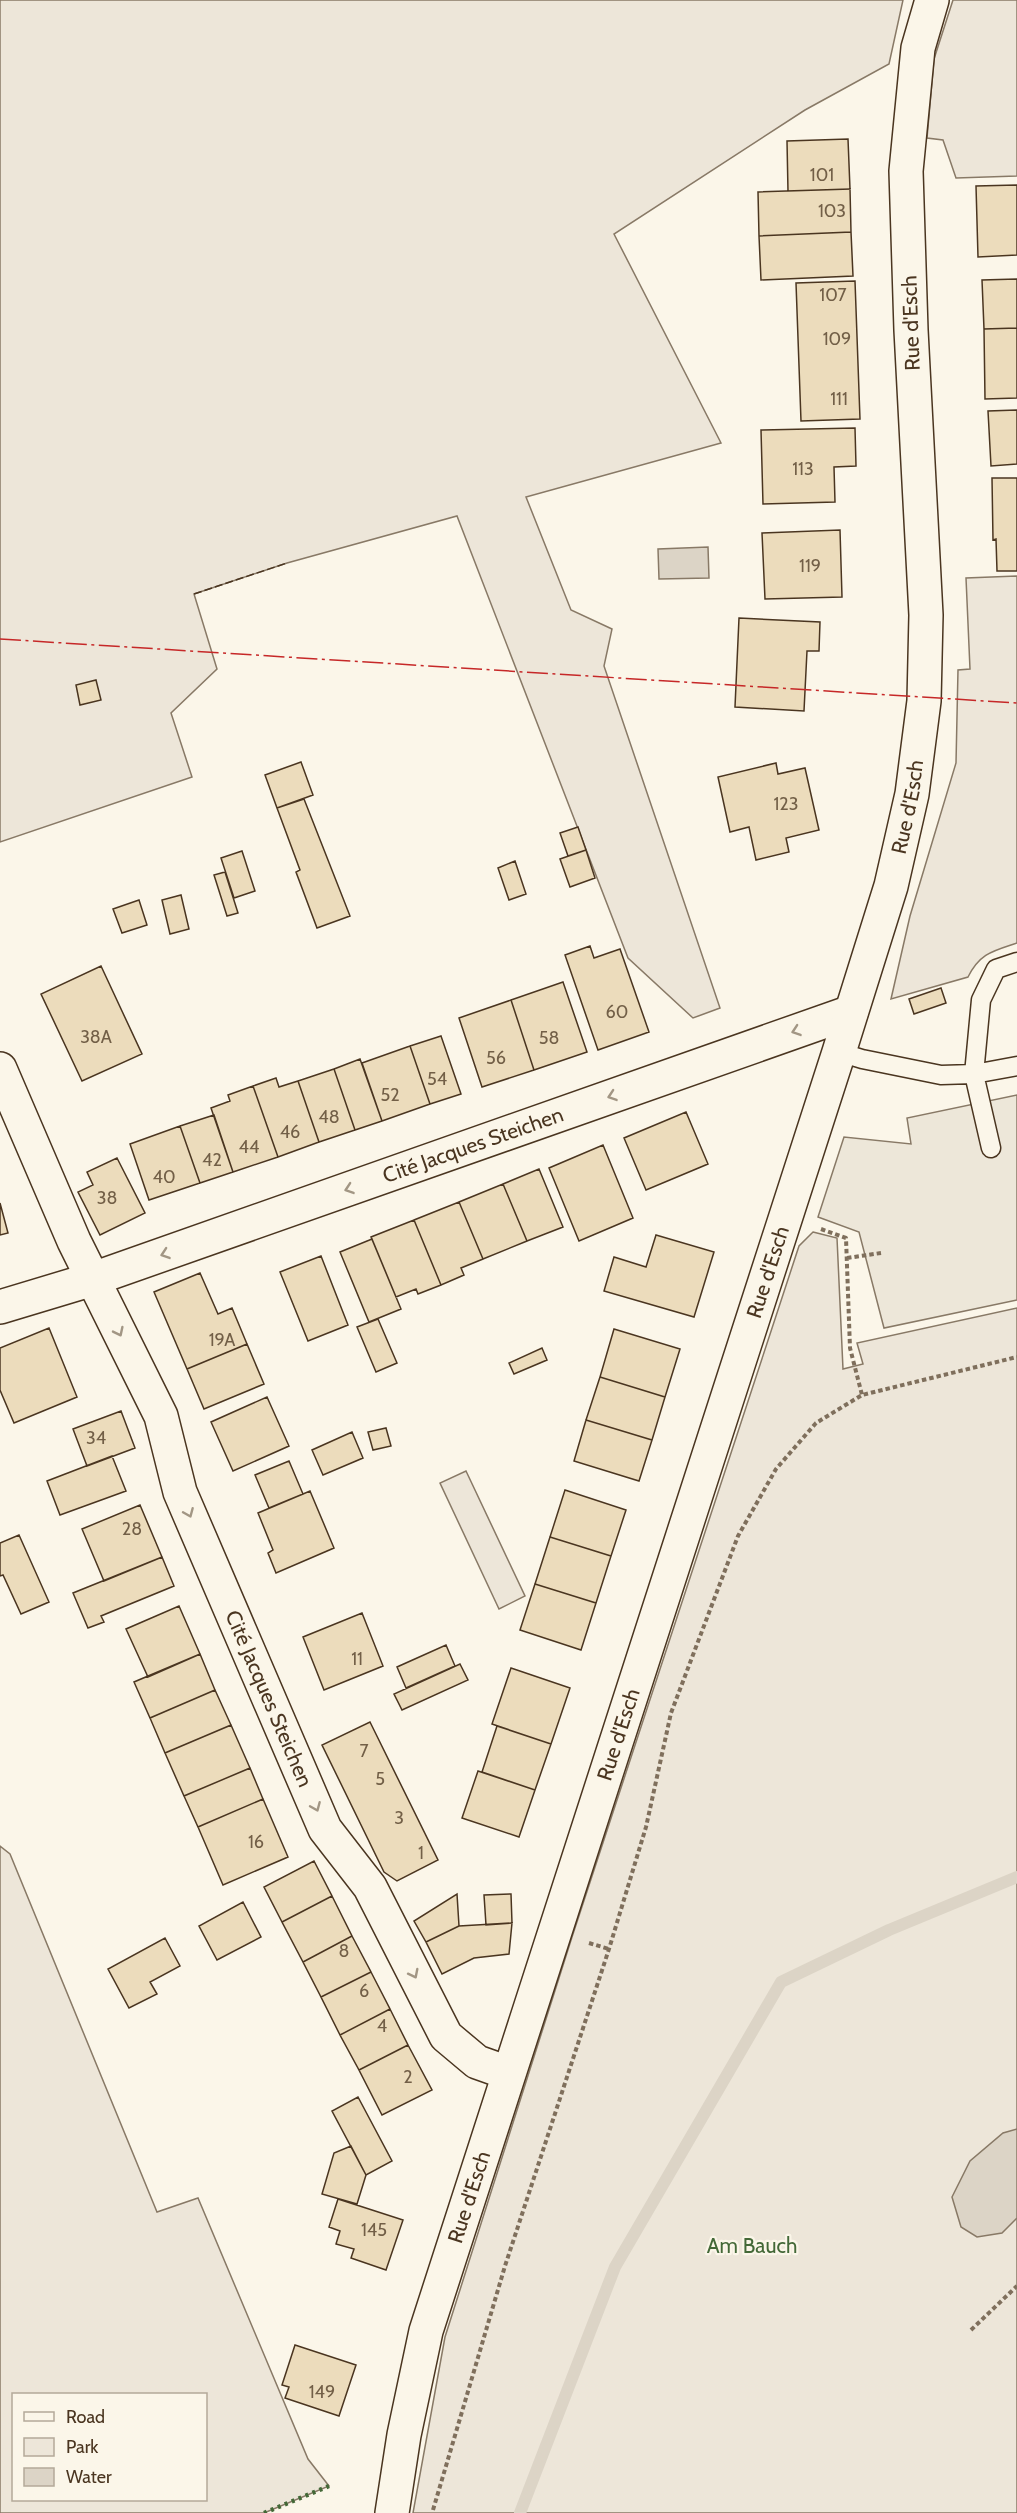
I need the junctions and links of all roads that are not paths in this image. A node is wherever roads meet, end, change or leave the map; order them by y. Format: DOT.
graph roads {
  1 [pos="932,0"];
  2 [pos="1017,962"];
  3 [pos="851,1012"];
  4 [pos="839,1052"];
  5 [pos="1017,1066"];
  6 [pos="0,1069"];
  7 [pos="974,1074"];
  8 [pos="991,1148"];
  9 [pos="93,1279"];
  10 [pos="0,1307"];
  11 [pos="508,2073"];
  12 [pos="392,2513"];
  1 -- 3 [label="main road, Rue d'Esch"];
  2 -- 7 [label="lane"];
  3 -- 4 [label="main road, Rue d'Esch"];
  3 -- 9 [label="main road, Cité Jacques Steichen, one-way"];
  4 -- 7 [label="lane"];
  4 -- 11 [label="main road, Rue d'Esch"];
  5 -- 7 [label="lane"];
  6 -- 9 [label="main road, Cité Jacques Steichen"];
  7 -- 8 [label="lane"];
  9 -- 10 [label="main road, Cité Jacques Steichen"];
  9 -- 11 [label="main road, Cité Jacques Steichen, one-way"];
  11 -- 12 [label="main road, Rue d'Esch"];
}
